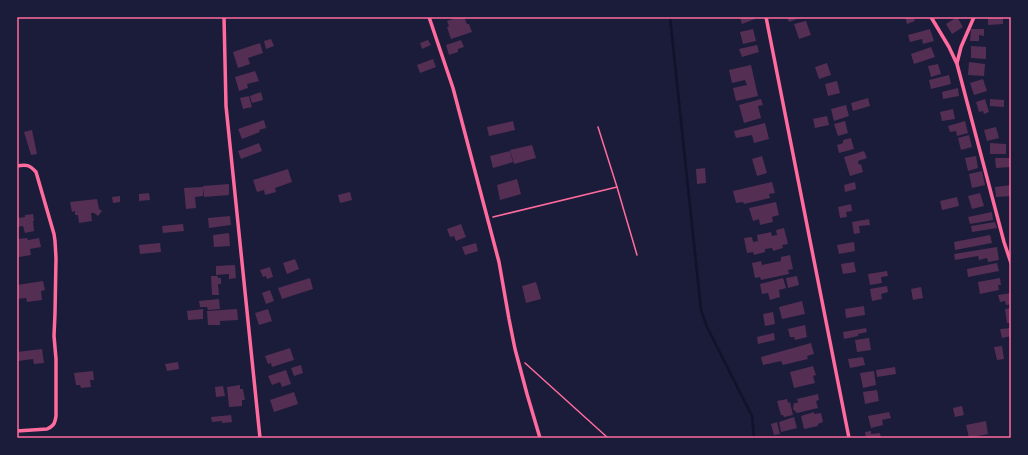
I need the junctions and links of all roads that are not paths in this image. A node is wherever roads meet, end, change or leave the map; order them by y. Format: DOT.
graph roads {
  1 [pos="224,17"];
  2 [pos="428,17"];
  3 [pos="766,17"];
  4 [pos="931,17"];
  5 [pos="974,17"];
  6 [pos="957,64"];
  7 [pos="17,166"];
  8 [pos="1011,263"];
  9 [pos="17,431"];
  10 [pos="260,438"];
  11 [pos="540,438"];
  12 [pos="849,438"];
  1 -- 10 [label="street"];
  2 -- 11 [label="street"];
  3 -- 12 [label="street"];
  4 -- 6 [label="street"];
  5 -- 6 [label="street"];
  6 -- 8 [label="street"];
  7 -- 9 [label="street"];
}
